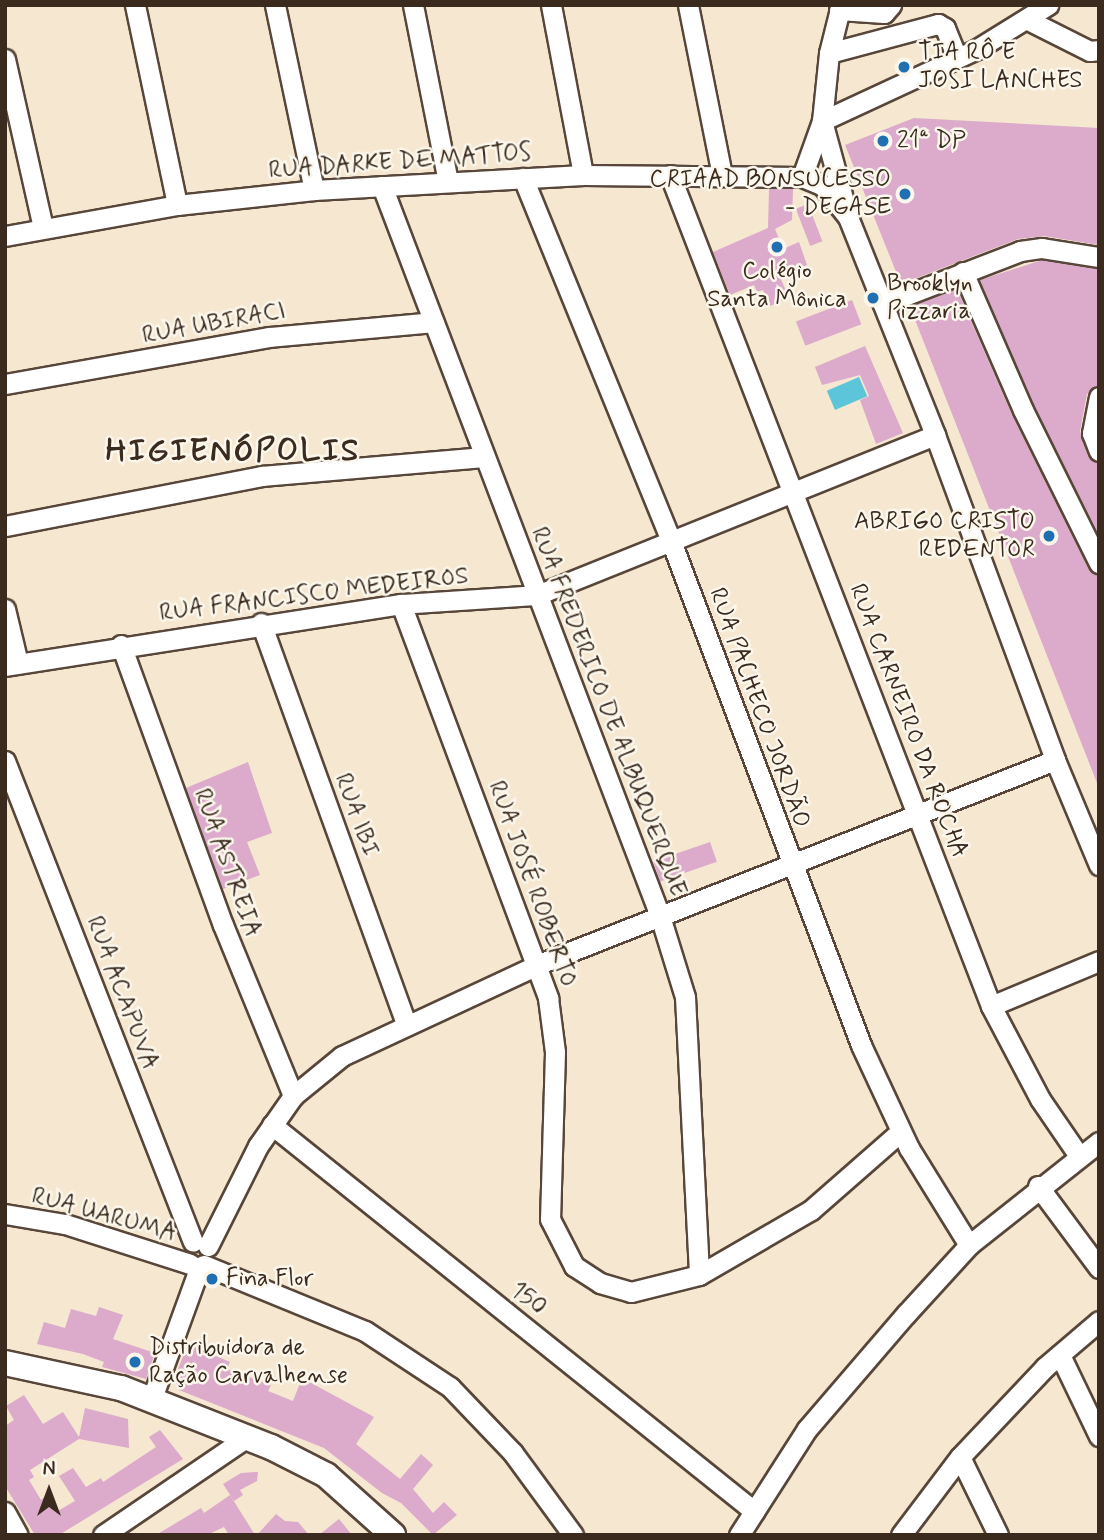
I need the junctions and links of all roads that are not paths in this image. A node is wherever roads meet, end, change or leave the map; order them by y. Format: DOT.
graph roads {
  1 [pos="135,5"];
  2 [pos="275,5"];
  3 [pos="413,5"];
  4 [pos="551,5"];
  5 [pos="688,5"];
  6 [pos="891,5"];
  7 [pos="1048,5"];
  8 [pos="840,8"];
  9 [pos="867,12"];
  10 [pos="1028,20"];
  11 [pos="865,43"];
  12 [pos="1099,50"];
  13 [pos="830,53"];
  14 [pos="957,58"];
  15 [pos="5,59"];
  16 [pos="822,121"];
  17 [pos="583,174"];
  18 [pos="670,174"];
  19 [pos="722,175"];
  20 [pos="802,177"];
  21 [pos="523,178"];
  22 [pos="448,182"];
  23 [pos="382,186"];
  24 [pos="314,190"];
  25 [pos="177,205"];
  26 [pos="848,217"];
  27 [pos="43,228"];
  28 [pos="5,236"];
  29 [pos="1099,257"];
  30 [pos="963,272"];
  31 [pos="883,304"];
  32 [pos="433,322"];
  33 [pos="5,384"];
  34 [pos="1099,397"];
  35 [pos="935,435"];
  36 [pos="1099,451"];
  37 [pos="483,457"];
  38 [pos="791,489"];
  39 [pos="5,526"];
  40 [pos="671,541"];
  41 [pos="1099,563"];
  42 [pos="537,595"];
  43 [pos="401,604"];
  44 [pos="5,609"];
  45 [pos="261,623"];
  46 [pos="121,645"];
  47 [pos="12,664"];
  48 [pos="1055,760"];
  49 [pos="5,761"];
  50 [pos="917,811"];
  51 [pos="790,861"];
  52 [pos="1099,865"];
  53 [pos="660,916"];
  54 [pos="1099,961"];
  55 [pos="539,964"];
  56 [pos="991,1006"];
  57 [pos="406,1023"];
  58 [pos="293,1096"];
  59 [pos="272,1125"];
  60 [pos="901,1132"];
  61 [pos="1099,1142"];
  62 [pos="1079,1156"];
  63 [pos="1038,1186"];
  64 [pos="5,1214"];
  65 [pos="970,1245"];
  66 [pos="199,1256"];
  67 [pos="1099,1268"];
  68 [pos="699,1275"];
  69 [pos="1099,1321"];
  70 [pos="1060,1355"];
  71 [pos="5,1363"];
  72 [pos="152,1398"];
  73 [pos="1099,1436"];
  74 [pos="247,1437"];
  75 [pos="960,1457"];
  76 [pos="754,1511"];
  77 [pos="5,1512"];
  78 [pos="19,1535"];
  79 [pos="103,1535"];
  80 [pos="393,1535"];
  81 [pos="573,1535"];
  82 [pos="739,1535"];
  83 [pos="901,1535"];
  84 [pos="998,1535"];
  1 -- 25 [label="street"];
  2 -- 24 [label="street"];
  3 -- 22 [label="street"];
  4 -- 17 [label="street"];
  5 -- 19 [label="street"];
  6 -- 9 [label="street"];
  7 -- 10 [label="street"];
  8 -- 9 [label="street"];
  8 -- 13 [label="street"];
  9 -- 11 [label="street"];
  10 -- 12 [label="street"];
  10 -- 14 [label="street"];
  11 -- 13 [label="street"];
  11 -- 14 [label="street"];
  13 -- 16 [label="street"];
  14 -- 16 [label="street"];
  15 -- 27 [label="street"];
  16 -- 20 [label="street"];
  16 -- 26 [label="street"];
  17 -- 18 [label="street, RUA DARKE DE MATTOS"];
  17 -- 21 [label="street, RUA DARKE DE MATTOS"];
  18 -- 19 [label="street, RUA DARKE DE MATTOS"];
  18 -- 38 [label="street, RUA CARNEIRO DA ROCHA"];
  19 -- 20 [label="street, RUA DARKE DE MATTOS"];
  20 -- 26 [label="street"];
  21 -- 22 [label="street, RUA DARKE DE MATTOS"];
  21 -- 40 [label="street, RUA PACHECO JORDÃO"];
  22 -- 23 [label="street, RUA DARKE DE MATTOS"];
  23 -- 24 [label="street, RUA DARKE DE MATTOS"];
  23 -- 32 [label="street, RUA FREDERICO DE ALBUQUERQUE"];
  24 -- 25 [label="street, RUA DARKE DE MATTOS"];
  25 -- 27 [label="street, RUA DARKE DE MATTOS"];
  26 -- 31 [label="street"];
  27 -- 28 [label="street, RUA DARKE DE MATTOS"];
  29 -- 30 [label="street"];
  30 -- 31 [label="street"];
  30 -- 41 [label="street"];
  31 -- 35 [label="street"];
  32 -- 33 [label="street, RUA UBIRACI"];
  32 -- 37 [label="street, RUA FREDERICO DE ALBUQUERQUE"];
  34 -- 36 [label="street"];
  35 -- 38 [label="street, RUA FRANCISCO MEDEIROS"];
  35 -- 48 [label="street"];
  37 -- 39 [label="street"];
  37 -- 42 [label="street, RUA FREDERICO DE ALBUQUERQUE"];
  38 -- 40 [label="street, RUA FRANCISCO MEDEIROS"];
  38 -- 50 [label="street, RUA CARNEIRO DA ROCHA"];
  40 -- 42 [label="street, RUA FRANCISCO MEDEIROS"];
  40 -- 51 [label="street, RUA PACHECO JORDÃO"];
  42 -- 43 [label="street, RUA FRANCISCO MEDEIROS"];
  42 -- 53 [label="street, RUA FREDERICO DE ALBUQUERQUE"];
  43 -- 45 [label="street, RUA FRANCISCO MEDEIROS"];
  43 -- 55 [label="street, RUA JOSÉ ROBERTO"];
  44 -- 47 [label="street"];
  45 -- 46 [label="street, RUA FRANCISCO MEDEIROS"];
  45 -- 57 [label="street, RUA IBI"];
  46 -- 47 [label="street, RUA FRANCISCO MEDEIROS"];
  46 -- 58 [label="street, RUA ASTREIA"];
  48 -- 50 [label="street"];
  48 -- 52 [label="street"];
  49 -- 66 [label="street, RUA ACAPUVA"];
  50 -- 51 [label="street"];
  50 -- 56 [label="street, RUA CARNEIRO DA ROCHA"];
  51 -- 53 [label="street"];
  51 -- 60 [label="street, RUA PACHECO JORDÃO"];
  53 -- 55 [label="street"];
  53 -- 68 [label="street, RUA FREDERICO DE ALBUQUERQUE"];
  54 -- 56 [label="street"];
  55 -- 57 [label="street"];
  55 -- 68 [label="street, RUA JOSÉ ROBERTO"];
  56 -- 62 [label="street, RUA CARNEIRO DA ROCHA"];
  57 -- 58 [label="street"];
  58 -- 59 [label="street"];
  59 -- 66 [label="street"];
  59 -- 76 [label="street, 150"];
  60 -- 65 [label="street, RUA PACHECO JORDÃO"];
  60 -- 68 [label="street, RUA JOSÉ ROBERTO"];
  61 -- 62 [label="street"];
  62 -- 63 [label="street"];
  63 -- 65 [label="street"];
  63 -- 67 [label="street"];
  64 -- 66 [label="street, RUA UARUMA"];
  65 -- 76 [label="street"];
  66 -- 72 [label="street"];
  66 -- 81 [label="street, RUA UARUMA"];
  69 -- 70 [label="street"];
  70 -- 73 [label="street"];
  70 -- 75 [label="street"];
  71 -- 72 [label="main road"];
  72 -- 74 [label="main road"];
  74 -- 79 [label="street"];
  74 -- 80 [label="main road"];
  75 -- 83 [label="street"];
  75 -- 84 [label="street"];
  76 -- 82 [label="street"];
  77 -- 78 [label="street"];
}
